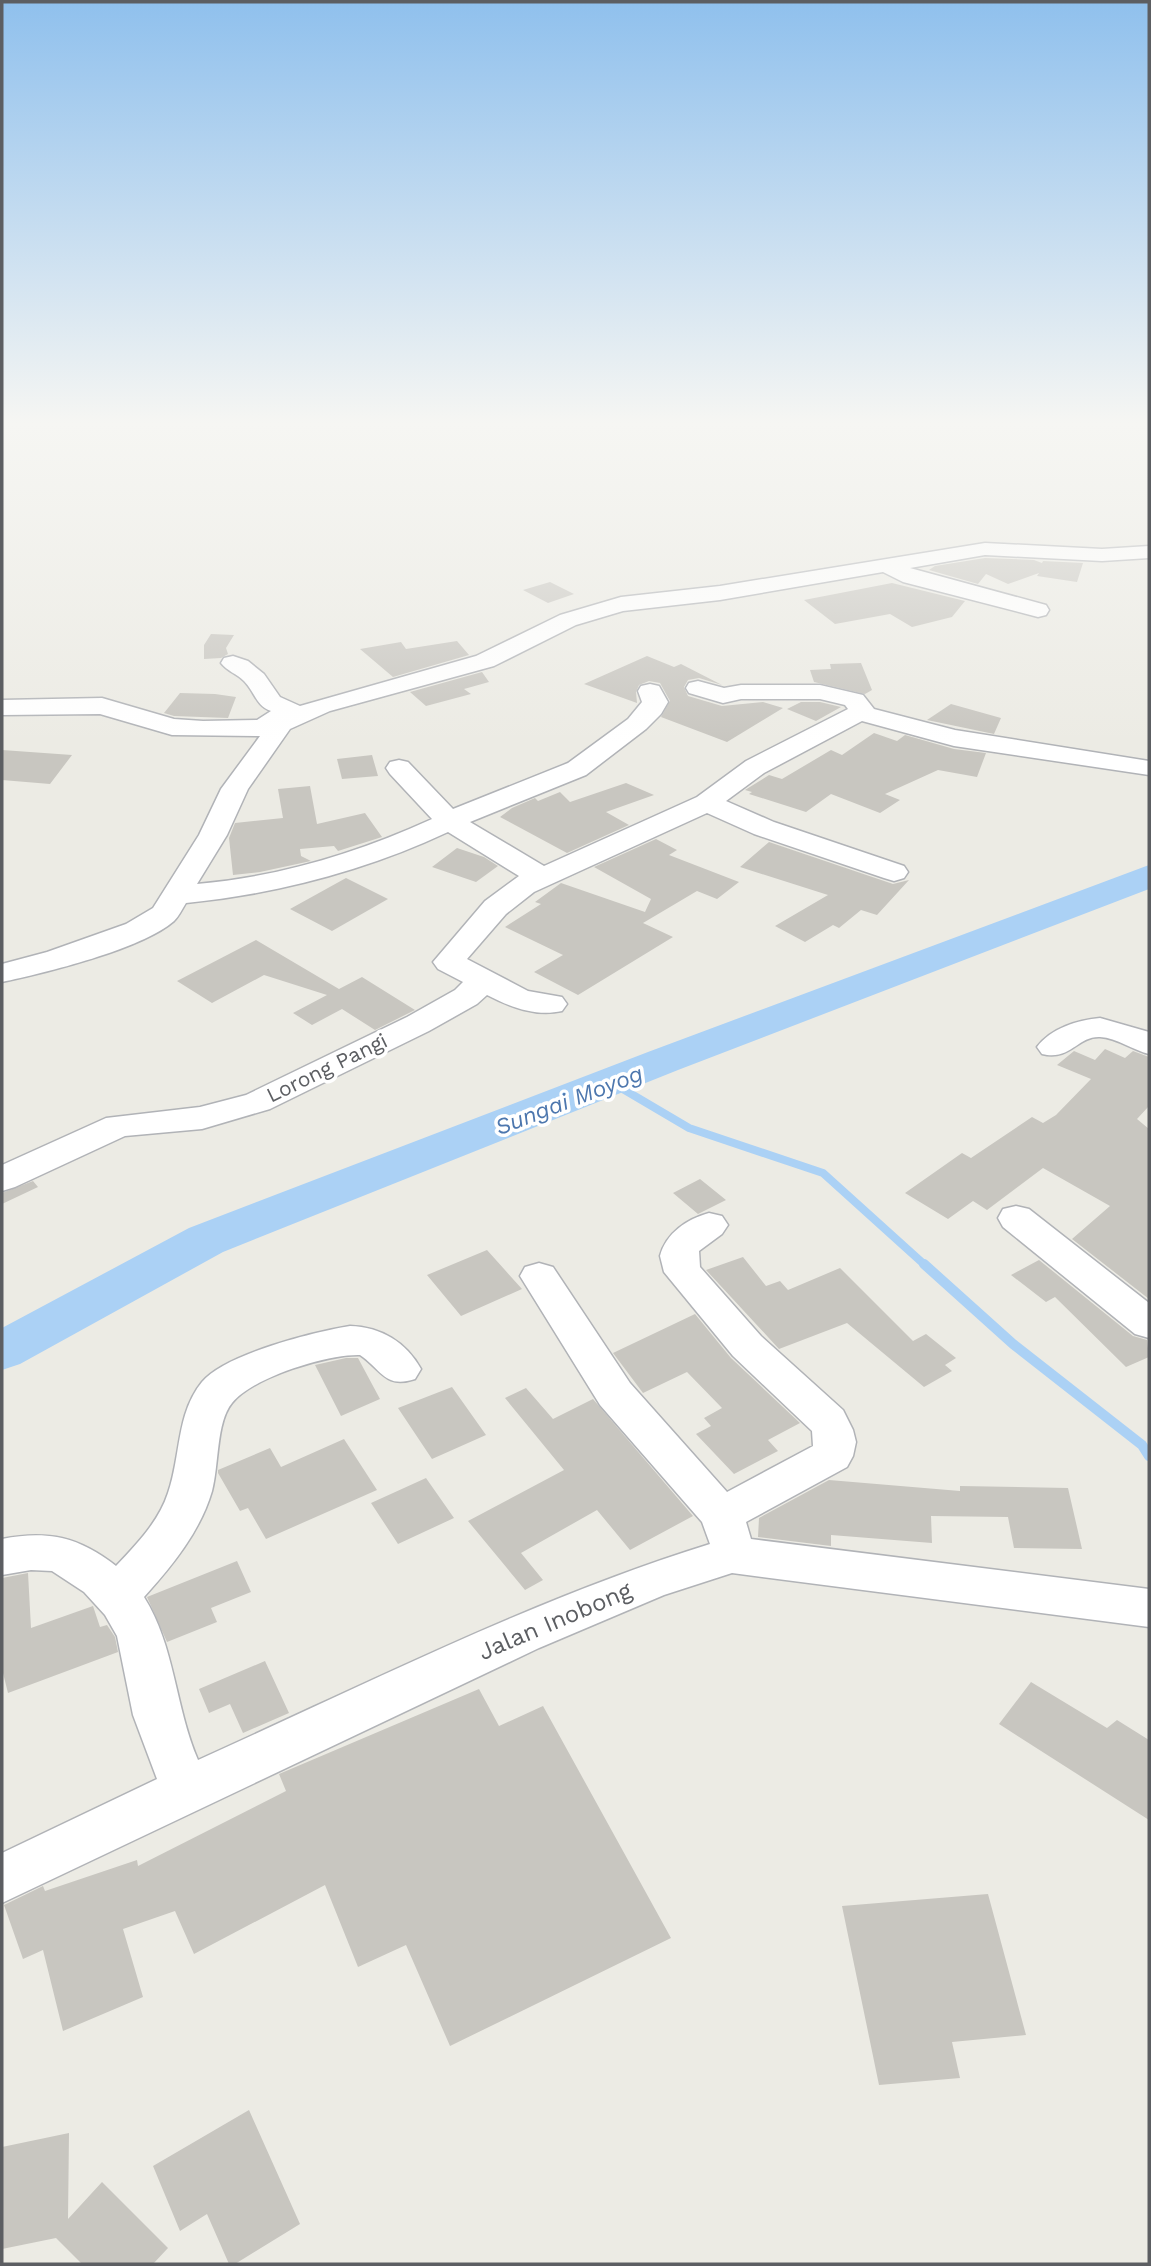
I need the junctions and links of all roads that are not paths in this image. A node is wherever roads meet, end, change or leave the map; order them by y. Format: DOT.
graph roads {
  1 [pos="1149,552"];
  2 [pos="884,565"];
  3 [pos="1038,610"];
  4 [pos="233,663"];
  5 [pos="698,688"];
  6 [pos="650,691"];
  7 [pos="2,707"];
  8 [pos="300,710"];
  9 [pos="859,713"];
  10 [pos="399,768"];
  11 [pos="1146,768"];
  12 [pos="707,803"];
  13 [pos="450,822"];
  14 [pos="894,872"];
  15 [pos="539,876"];
  16 [pos="176,895"];
  17 [pos="2,973"];
  18 [pos="484,980"];
  19 [pos="551,1004"];
  20 [pos="1149,1044"];
  21 [pos="1054,1047"];
  22 [pos="2,1179"];
  23 [pos="1016,1218"];
  24 [pos="709,1226"];
  25 [pos="539,1276"];
  26 [pos="1149,1324"];
  27 [pos="401,1369"];
  28 [pos="727,1535"];
  29 [pos="2,1557"];
  30 [pos="116,1597"];
  31 [pos="1149,1608"];
  32 [pos="187,1789"];
  33 [pos="2,1879"];
  1 -- 2 [label="street"];
  2 -- 3 [label="street"];
  2 -- 8 [label="street"];
  4 -- 8 [label="street"];
  5 -- 9 [label="street"];
  6 -- 13 [label="street"];
  7 -- 8 [label="street"];
  8 -- 16 [label="street"];
  9 -- 11 [label="street"];
  9 -- 12 [label="street"];
  10 -- 13 [label="street"];
  12 -- 14 [label="street"];
  12 -- 15 [label="street"];
  13 -- 15 [label="street"];
  13 -- 16 [label="street"];
  15 -- 18 [label="street"];
  16 -- 17 [label="street"];
  18 -- 19 [label="street"];
  18 -- 22 [label="street, Lorong Pangi"];
  20 -- 21 [label="street"];
  23 -- 26 [label="street"];
  24 -- 28 [label="street"];
  25 -- 28 [label="street"];
  27 -- 30 [label="street"];
  28 -- 31 [label="street, Jalan Inobong"];
  28 -- 32 [label="street, Jalan Inobong"];
  29 -- 30 [label="street"];
  30 -- 32 [label="street"];
  32 -- 33 [label="street, Jalan Inobong"];
}
